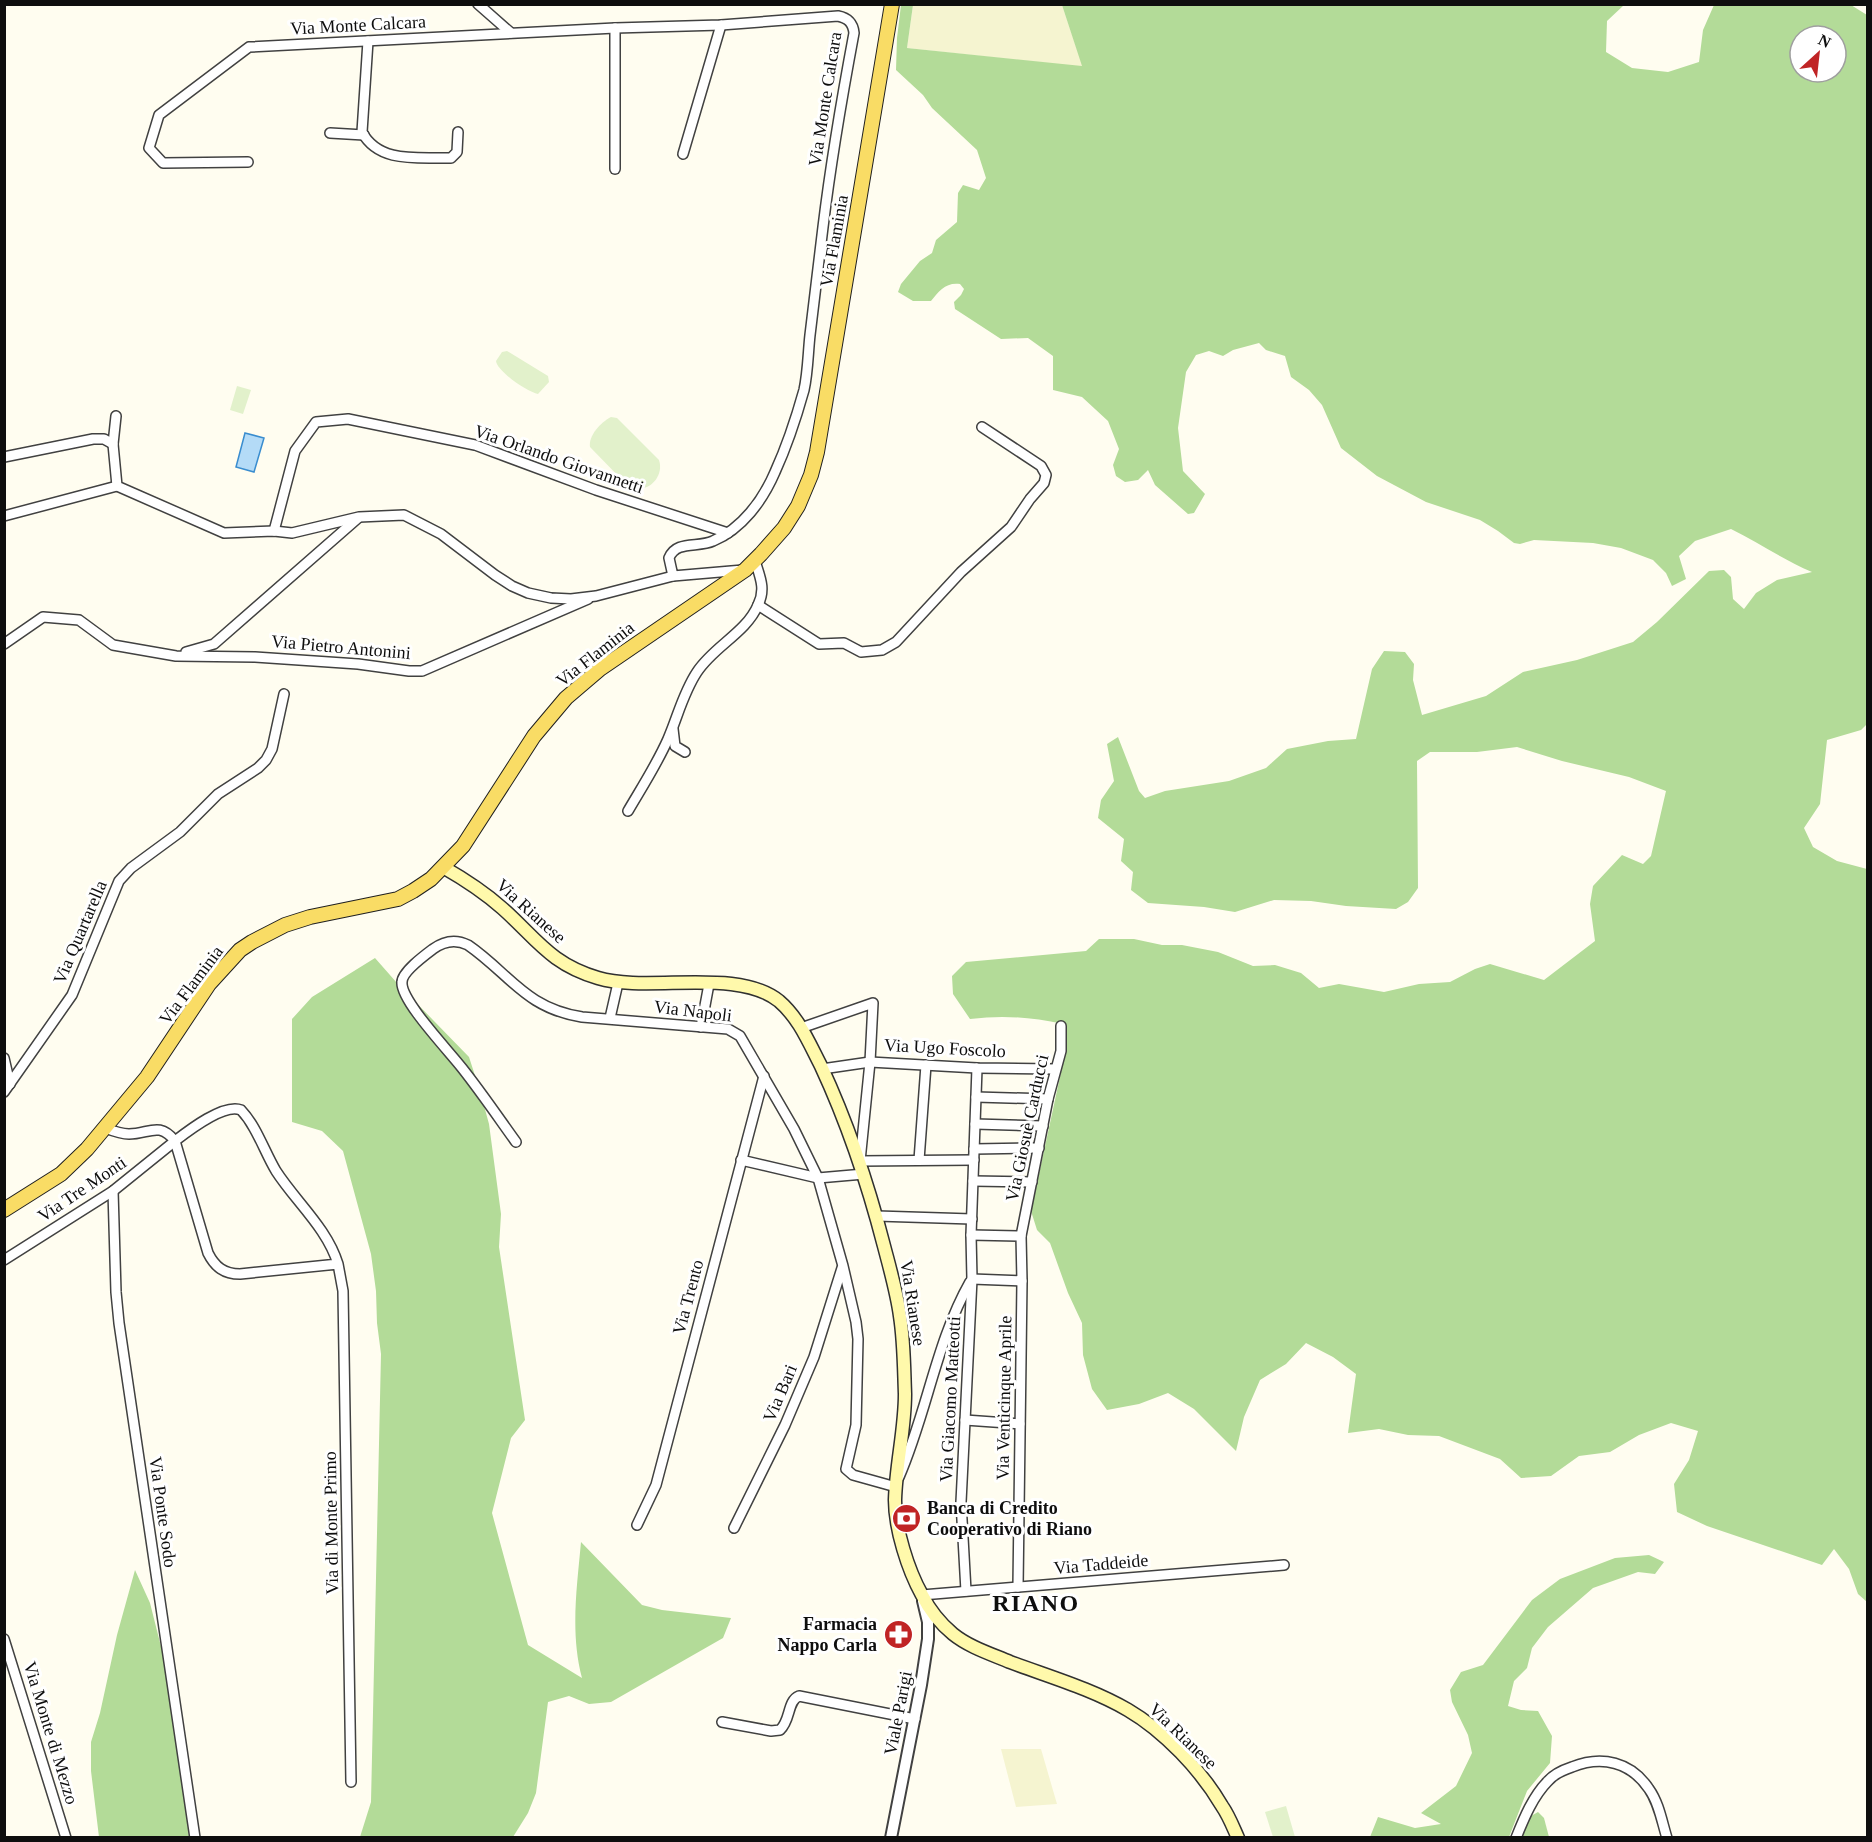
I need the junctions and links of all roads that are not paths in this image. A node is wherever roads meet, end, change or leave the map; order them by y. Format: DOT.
graph roads {
  1 [pos="478,4"];
  2 [pos="892,4"];
  3 [pos="721,25"];
  4 [pos="615,28"];
  5 [pos="511,33"];
  6 [pos="368,41"];
  7 [pos="458,132"];
  8 [pos="330,133"];
  9 [pos="364,135"];
  10 [pos="683,154"];
  11 [pos="248,162"];
  12 [pos="615,169"];
  13 [pos="116,416"];
  14 [pos="982,427"];
  15 [pos="113,444"];
  16 [pos="4,457"];
  17 [pos="117,486"];
  18 [pos="4,516"];
  19 [pos="359,517"];
  20 [pos="274,531"];
  21 [pos="728,533"];
  22 [pos="750,566"];
  23 [pos="673,576"];
  24 [pos="596,596"];
  25 [pos="758,605"];
  26 [pos="4,644"];
  27 [pos="176,656"];
  28 [pos="284,694"];
  29 [pos="672,726"];
  30 [pos="685,752"];
  31 [pos="628,811"];
  32 [pos="443,867"];
  33 [pos="618,982"];
  34 [pos="710,984"];
  35 [pos="610,1018"];
  36 [pos="1061,1026"];
  37 [pos="701,1027"];
  38 [pos="801,1028"];
  39 [pos="4,1058"];
  40 [pos="870,1062"];
  41 [pos="926,1065"];
  42 [pos="977,1068"];
  43 [pos="822,1069"];
  44 [pos="1055,1069"];
  45 [pos="764,1076"];
  46 [pos="7,1088"];
  47 [pos="976,1097"];
  48 [pos="1048,1099"];
  49 [pos="239,1108"];
  50 [pos="975,1124"];
  51 [pos="1043,1126"];
  52 [pos="105,1128"];
  53 [pos="175,1141"];
  54 [pos="516,1142"];
  55 [pos="1039,1148"];
  56 [pos="974,1149"];
  57 [pos="741,1160"];
  58 [pos="919,1160"];
  59 [pos="974,1160"];
  60 [pos="860,1161"];
  61 [pos="864,1174"];
  62 [pos="818,1178"];
  63 [pos="973,1181"];
  64 [pos="1032,1182"];
  65 [pos="113,1191"];
  66 [pos="4,1210"];
  67 [pos="877,1216"];
  68 [pos="972,1219"];
  69 [pos="971,1235"];
  70 [pos="1021,1236"];
  71 [pos="4,1260"];
  72 [pos="338,1264"];
  73 [pos="843,1266"];
  74 [pos="972,1280"];
  75 [pos="1022,1281"];
  76 [pos="965,1420"];
  77 [pos="1020,1424"];
  78 [pos="897,1485"];
  79 [pos="637,1525"];
  80 [pos="734,1528"];
  81 [pos="1284,1565"];
  82 [pos="1018,1587"];
  83 [pos="966,1591"];
  84 [pos="922,1595"];
  85 [pos="4,1639"];
  86 [pos="915,1719"];
  87 [pos="722,1722"];
  88 [pos="351,1782"];
  89 [pos="66,1838"];
  90 [pos="195,1838"];
  91 [pos="891,1838"];
  92 [pos="1238,1838"];
  93 [pos="1516,1838"];
  94 [pos="1667,1838"];
  1 -- 5 [label="street"];
  2 -- 22 [label="main road, Via Flaminia"];
  3 -- 4 [label="street, Via Monte Calcara"];
  3 -- 10 [label="street"];
  3 -- 21 [label="street, Via Monte Calcara"];
  4 -- 5 [label="street, Via Monte Calcara"];
  4 -- 12 [label="street"];
  5 -- 6 [label="street, Via Monte Calcara"];
  6 -- 9 [label="street"];
  6 -- 11 [label="street, Via Monte Calcara"];
  7 -- 9 [label="street"];
  8 -- 9 [label="street"];
  13 -- 15 [label="street"];
  14 -- 25 [label="street"];
  15 -- 16 [label="street"];
  15 -- 17 [label="street"];
  17 -- 18 [label="street"];
  17 -- 20 [label="street, Via Pietro Antonini"];
  19 -- 20 [label="street, Via Pietro Antonini"];
  19 -- 24 [label="street, Via Pietro Antonini"];
  19 -- 27 [label="street, Via Pietro Antonini"];
  20 -- 21 [label="street, Via Orlando Giovannetti"];
  21 -- 23 [label="street, Via Monte Calcara"];
  22 -- 23 [label="street"];
  22 -- 25 [label="street"];
  22 -- 32 [label="main road, Via Flaminia"];
  23 -- 24 [label="street, Via Pietro Antonini"];
  24 -- 27 [label="street, Via Pietro Antonini"];
  25 -- 29 [label="street"];
  26 -- 27 [label="street, Via Pietro Antonini"];
  28 -- 46 [label="street, Via Quartarella"];
  29 -- 30 [label="street"];
  29 -- 31 [label="street"];
  32 -- 33 [label="main road, Via Rianese"];
  32 -- 52 [label="main road, Via Flaminia"];
  33 -- 34 [label="main road, Via Rianese"];
  33 -- 35 [label="street"];
  34 -- 37 [label="street"];
  34 -- 38 [label="main road, Via Rianese"];
  35 -- 37 [label="street, Via Napoli"];
  35 -- 54 [label="street, Via Napoli"];
  36 -- 44 [label="street, Via Giosuè Carducci"];
  37 -- 45 [label="street, Via Napoli"];
  38 -- 40 [label="street, Via Ugo Foscolo"];
  38 -- 43 [label="main road, Via Rianese"];
  39 -- 46 [label="street"];
  40 -- 41 [label="street, Via Ugo Foscolo"];
  40 -- 43 [label="street, Via Ugo Foscolo"];
  40 -- 60 [label="street"];
  41 -- 42 [label="street, Via Ugo Foscolo"];
  41 -- 58 [label="street"];
  42 -- 44 [label="street, Via Ugo Foscolo"];
  42 -- 47 [label="street, Via Giacomo Matteotti"];
  43 -- 60 [label="main road, Via Rianese"];
  44 -- 48 [label="street, Via Giosuè Carducci"];
  45 -- 57 [label="street, Via Trento"];
  45 -- 62 [label="street, Via Napoli"];
  47 -- 48 [label="street"];
  47 -- 50 [label="street, Via Giacomo Matteotti"];
  48 -- 51 [label="street, Via Giosuè Carducci"];
  49 -- 53 [label="street, Via Tre Monti"];
  49 -- 72 [label="street, Via di Monte Primo"];
  50 -- 51 [label="street"];
  50 -- 56 [label="street, Via Giacomo Matteotti"];
  51 -- 55 [label="street, Via Giosuè Carducci"];
  52 -- 53 [label="street, Via Tre Monti"];
  52 -- 66 [label="main road, Via Flaminia"];
  53 -- 65 [label="street, Via Tre Monti"];
  53 -- 72 [label="street"];
  55 -- 56 [label="street"];
  55 -- 64 [label="street, Via Giosuè Carducci"];
  56 -- 59 [label="street, Via Giacomo Matteotti"];
  57 -- 62 [label="street"];
  57 -- 79 [label="street, Via Trento"];
  58 -- 59 [label="street"];
  58 -- 60 [label="street"];
  59 -- 63 [label="street, Via Giacomo Matteotti"];
  60 -- 61 [label="main road, Via Rianese"];
  61 -- 62 [label="street"];
  61 -- 67 [label="main road, Via Rianese"];
  62 -- 73 [label="street, Via Napoli"];
  63 -- 64 [label="street"];
  63 -- 68 [label="street, Via Giacomo Matteotti"];
  64 -- 70 [label="street, Via Giosuè Carducci"];
  65 -- 71 [label="street, Via Tre Monti"];
  65 -- 90 [label="street, Via Ponte Sodo"];
  67 -- 68 [label="street"];
  67 -- 78 [label="main road, Via Rianese"];
  68 -- 69 [label="street, Via Giacomo Matteotti"];
  69 -- 70 [label="street"];
  69 -- 74 [label="street, Via Giacomo Matteotti"];
  70 -- 75 [label="street, Via Giosuè Carducci"];
  72 -- 88 [label="street, Via di Monte Primo"];
  73 -- 78 [label="street, Via Napoli"];
  73 -- 80 [label="street, Via Bari"];
  74 -- 75 [label="street"];
  74 -- 76 [label="street, Via Giacomo Matteotti"];
  74 -- 78 [label="street"];
  75 -- 77 [label="street, Via Venticinque Aprile"];
  76 -- 77 [label="street"];
  76 -- 83 [label="street, Via Giacomo Matteotti"];
  77 -- 82 [label="street, Via Venticinque Aprile"];
  78 -- 84 [label="main road, Via Rianese"];
  81 -- 82 [label="street, Via Taddeide"];
  82 -- 83 [label="street, Via Taddeide"];
  83 -- 84 [label="street, Via Taddeide"];
  84 -- 86 [label="street, Viale Parigi"];
  84 -- 92 [label="main road, Via Rianese"];
  85 -- 89 [label="street, Via Monte di Mezzo"];
  86 -- 87 [label="street"];
  86 -- 91 [label="street, Viale Parigi"];
  93 -- 94 [label="street"];
}
